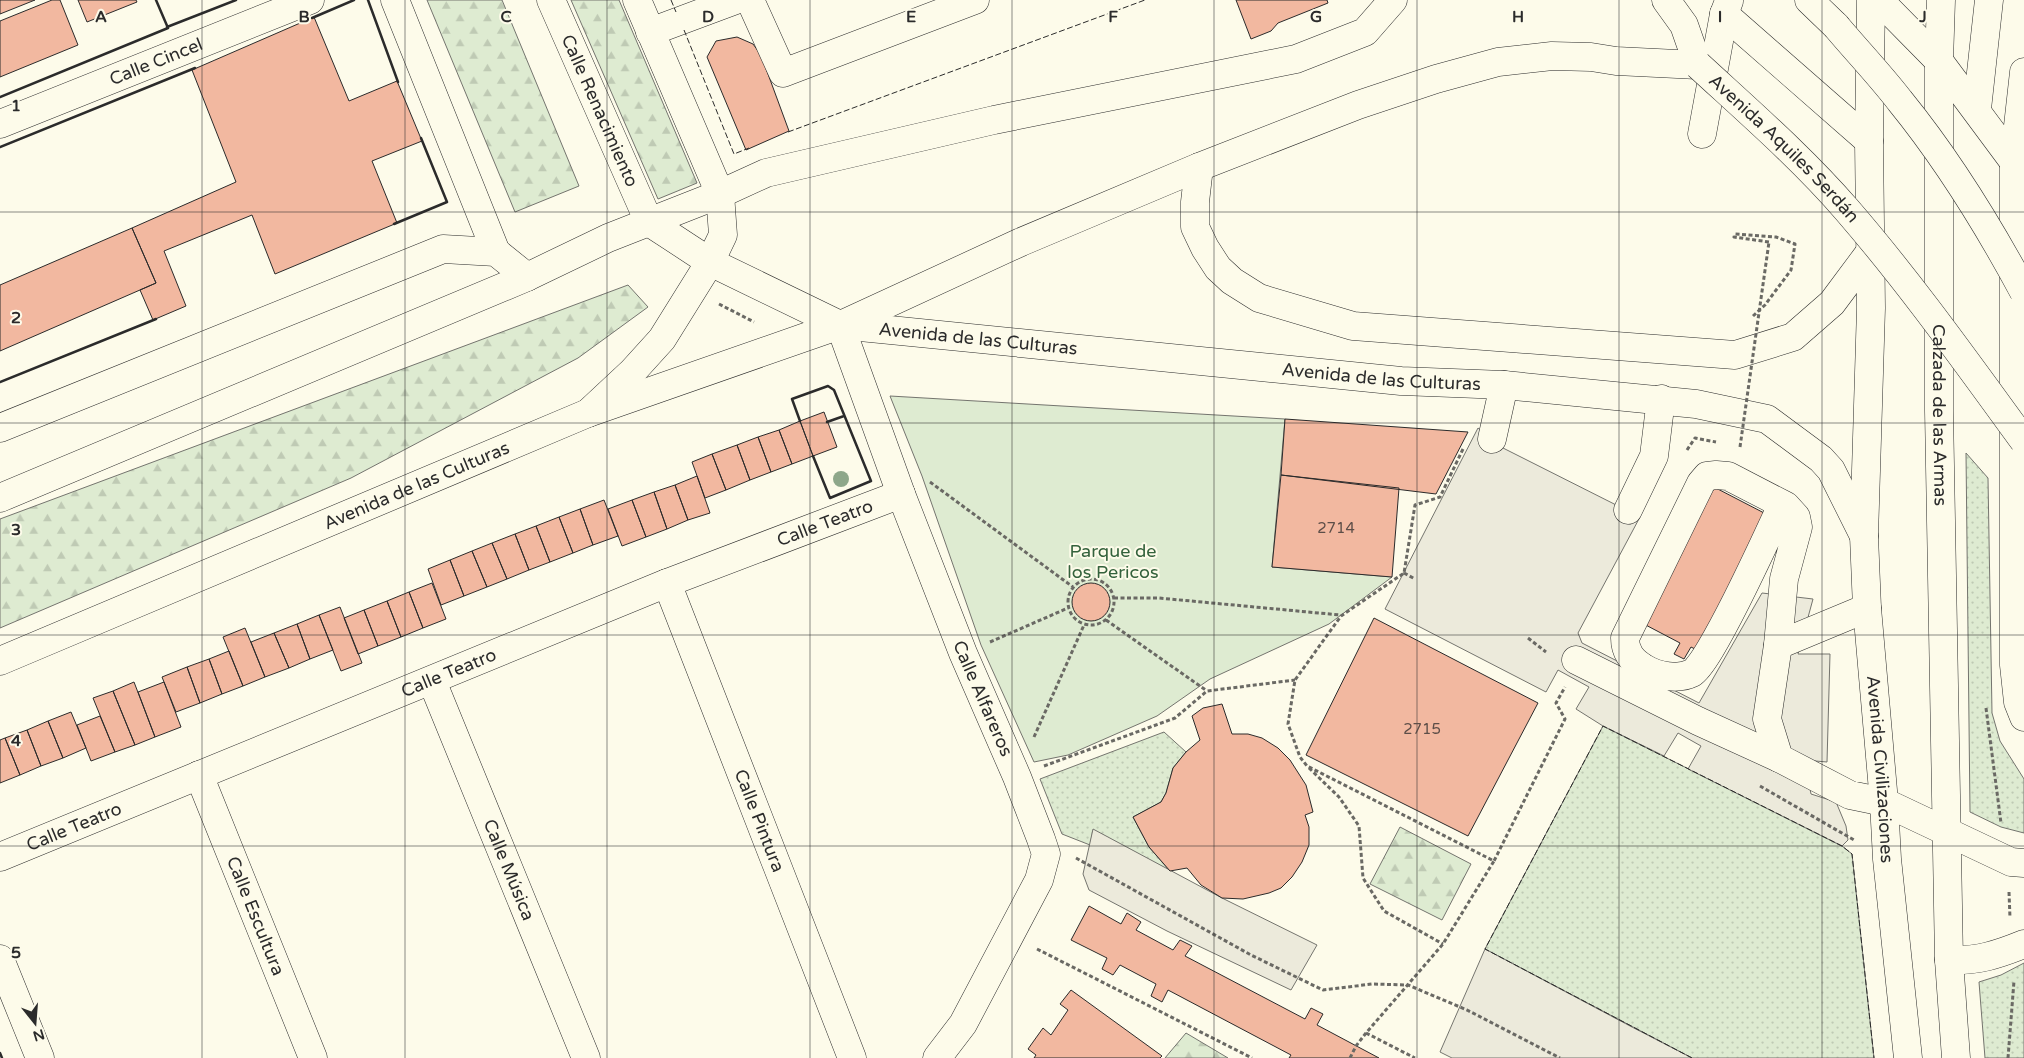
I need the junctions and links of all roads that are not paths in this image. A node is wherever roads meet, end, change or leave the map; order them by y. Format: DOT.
graph roads {
  1 [pos="310,0"];
  2 [pos="395,0"];
  3 [pos="552,0"];
  4 [pos="637,0"];
  5 [pos="736,0"];
  6 [pos="750,0"];
  7 [pos="975,0"];
  8 [pos="1393,0"];
  9 [pos="1666,0"];
  10 [pos="1809,0"];
  11 [pos="1871,0"];
  12 [pos="1879,0"];
  13 [pos="1941,0"];
  14 [pos="1989,0"];
  15 [pos="1727,7"];
  16 [pos="650,32"];
  17 [pos="1939,61"];
  18 [pos="1698,65"];
  19 [pos="2024,72"];
  20 [pos="1977,109"];
  21 [pos="0,124"];
  22 [pos="1702,134"];
  23 [pos="1869,141"];
  24 [pos="1199,167"];
  25 [pos="2019,172"];
  26 [pos="720,194"];
  27 [pos="649,222"];
  28 [pos="496,252"];
  29 [pos="1870,252"];
  30 [pos="710,262"];
  31 [pos="527,277"];
  32 [pos="2024,292"];
  33 [pos="840,325"];
  34 [pos="1504,385"];
  35 [pos="1661,399"];
  36 [pos="588,413"];
  37 [pos="0,428"];
  38 [pos="1492,439"];
  39 [pos="2024,441"];
  40 [pos="901,494"];
  41 [pos="0,498"];
  42 [pos="1782,505"];
  43 [pos="1628,510"];
  44 [pos="1864,536"];
  45 [pos="667,583"];
  46 [pos="1867,608"];
  47 [pos="1778,644"];
  48 [pos="0,660"];
  49 [pos="1576,660"];
  50 [pos="432,681"];
  51 [pos="2024,717"];
  52 [pos="1779,758"];
  53 [pos="199,775"];
  54 [pos="1884,802"];
  55 [pos="1946,830"];
  56 [pos="0,857"];
  57 [pos="2024,864"];
  58 [pos="2017,934"];
  59 [pos="0,959"];
  60 [pos="1949,960"];
  61 [pos="40,1058"];
  62 [pos="314,1058"];
  63 [pos="586,1058"];
  64 [pos="852,1058"];
  65 [pos="937,1058"];
  66 [pos="1908,1058"];
  67 [pos="1956,1058"];
  1 -- 21 [label="main road, Calle Cincel"];
  2 -- 28 [label="main road"];
  3 -- 27 [label="main road, Calle Renacimiento"];
  4 -- 16 [label="main road"];
  5 -- 16 [label="main road"];
  6 -- 7 [label="main road"];
  8 -- 26 [label="main road"];
  9 -- 18 [label="main road, Avenida Aquiles Serdán"];
  10 -- 32 [label="main road, bridge"];
  11 -- 23 [label="main road"];
  12 -- 17 [label="main road"];
  13 -- 17 [label="main road, Calzada de las Armas"];
  14 -- 20 [label="main road"];
  15 -- 22 [label="main road"];
  15 -- 23 [label="main road"];
  16 -- 26 [label="main road"];
  17 -- 20 [label="main road"];
  17 -- 55 [label="main road, Calzada de las Armas"];
  18 -- 24 [label="main road"];
  18 -- 39 [label="main road, Avenida Aquiles Serdán, bridge"];
  19 -- 25 [label="main road"];
  20 -- 25 [label="main road"];
  23 -- 29 [label="main road"];
  24 -- 29 [label="main road"];
  24 -- 33 [label="main road"];
  25 -- 51 [label="main road"];
  26 -- 27 [label="main road"];
  26 -- 30 [label="main road"];
  27 -- 30 [label="main road, Avenida de las Culturas"];
  27 -- 31 [label="main road"];
  28 -- 31 [label="main road"];
  28 -- 37 [label="main road"];
  29 -- 44 [label="main road, Avenida Civilizaciones"];
  30 -- 33 [label="main road, Avenida de las Culturas"];
  30 -- 36 [label="main road"];
  31 -- 41 [label="main road"];
  33 -- 34 [label="main road, Avenida de las Culturas"];
  33 -- 36 [label="main road, Avenida de las Culturas"];
  33 -- 40 [label="main road, Calle Alfareros"];
  34 -- 35 [label="main road, Avenida de las Culturas"];
  34 -- 38 [label="main road"];
  35 -- 43 [label="main road"];
  35 -- 44 [label="main road, Avenida de las Culturas"];
  36 -- 48 [label="main road, Avenida de las Culturas"];
  40 -- 45 [label="main road, Calle Teatro"];
  40 -- 65 [label="main road, Calle Alfareros"];
  42 -- 42 [label="main road"];
  42 -- 47 [label="main road"];
  44 -- 46 [label="main road, Avenida Civilizaciones"];
  45 -- 50 [label="main road, Calle Teatro"];
  45 -- 64 [label="main road, Calle Pintura"];
  46 -- 47 [label="main road"];
  46 -- 54 [label="main road, Avenida Civilizaciones"];
  47 -- 52 [label="main road"];
  49 -- 52 [label="main road"];
  50 -- 53 [label="main road, Calle Teatro"];
  50 -- 63 [label="main road, Calle Música"];
  52 -- 54 [label="main road"];
  53 -- 56 [label="main road, Calle Teatro"];
  53 -- 62 [label="main road, Calle Escultura"];
  54 -- 55 [label="main road"];
  54 -- 66 [label="main road, Avenida Civilizaciones"];
  55 -- 57 [label="main road"];
  55 -- 60 [label="main road, Calzada de las Armas"];
  58 -- 60 [label="main road"];
  59 -- 61 [label="main road"];
  60 -- 67 [label="main road, Calzada de las Armas"];
}
